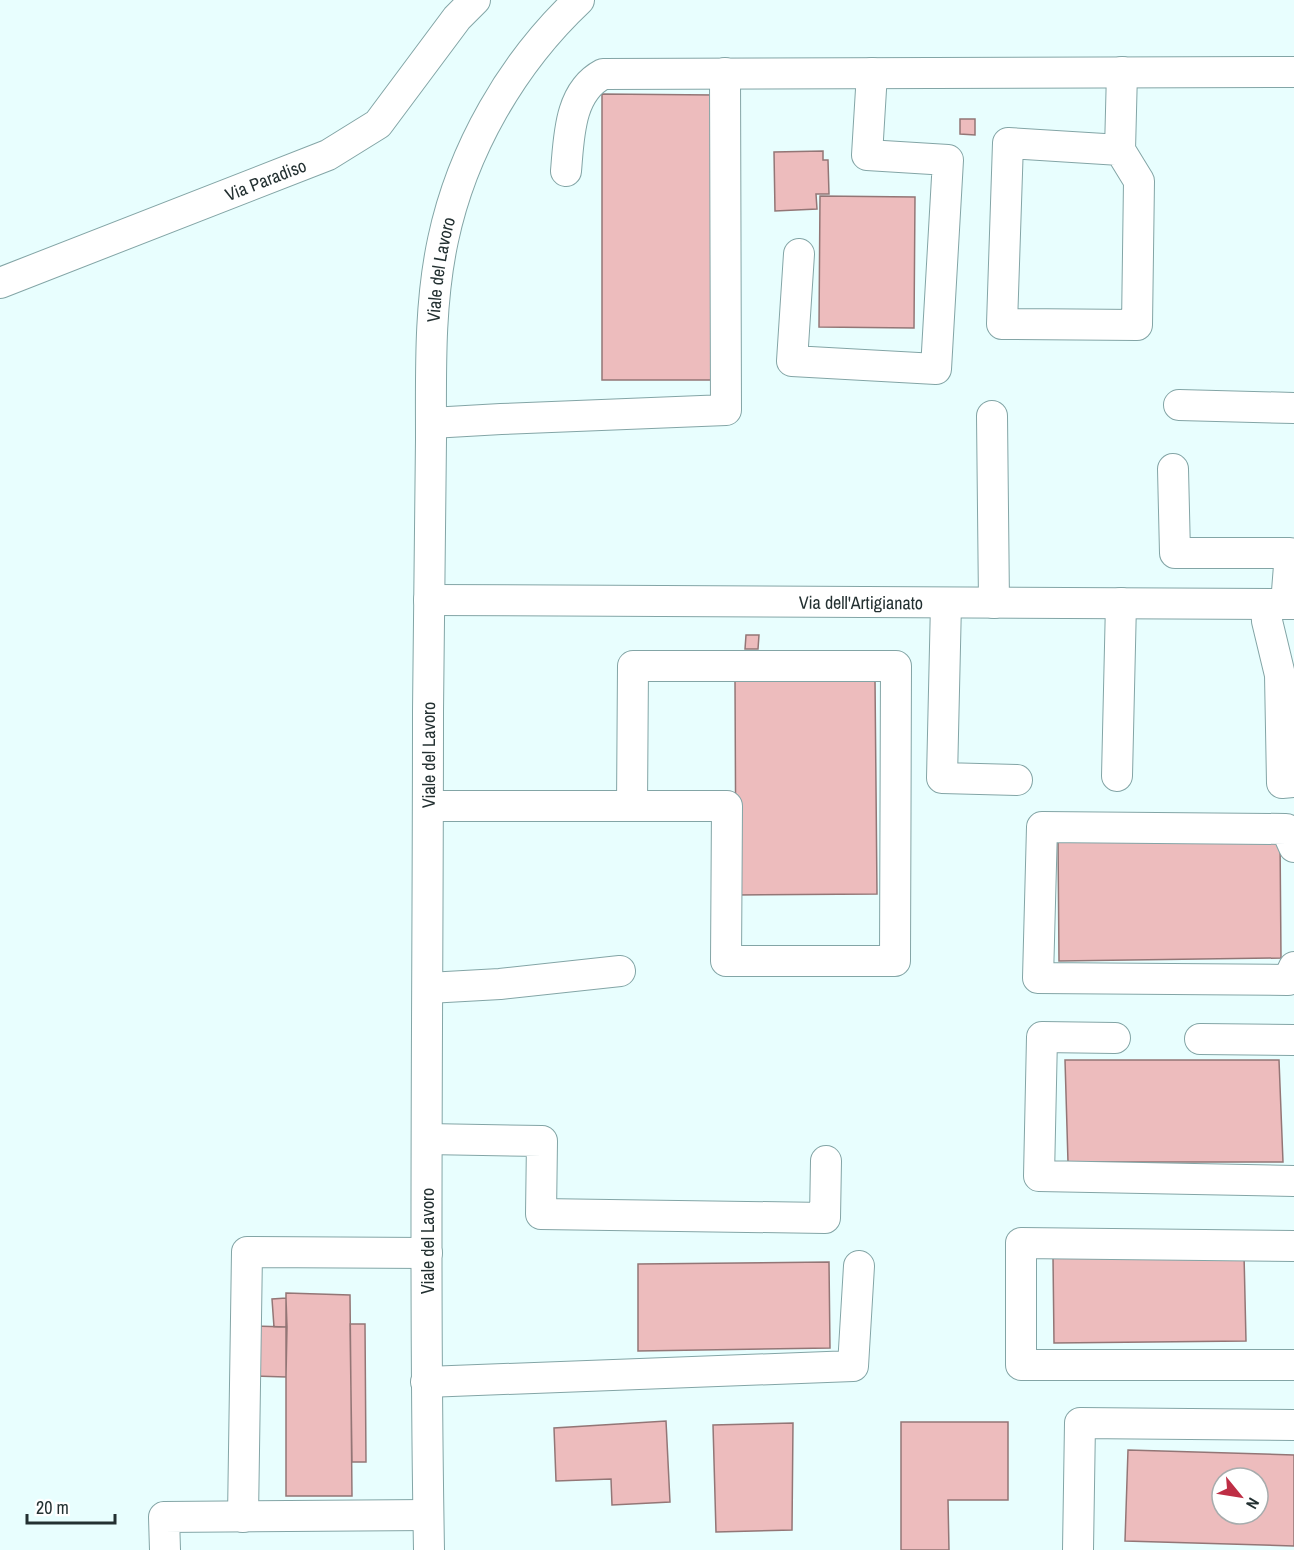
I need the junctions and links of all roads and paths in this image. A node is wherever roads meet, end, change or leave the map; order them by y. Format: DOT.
graph roads {
  1 [pos="476,0"];
  2 [pos="579,0"];
  3 [pos="1122,72"];
  4 [pos="1294,72"];
  5 [pos="736,73"];
  6 [pos="872,73"];
  7 [pos="1120,150"];
  8 [pos="566,171"];
  9 [pos="799,254"];
  10 [pos="0,283"];
  11 [pos="1179,405"];
  12 [pos="1294,408"];
  13 [pos="992,416"];
  14 [pos="431,423"];
  15 [pos="1173,470"];
  16 [pos="429,600"];
  17 [pos="946,603"];
  18 [pos="994,603"];
  19 [pos="1121,603"];
  20 [pos="1282,604"];
  21 [pos="1117,776"];
  22 [pos="1017,780"];
  23 [pos="1294,782"];
  24 [pos="428,806"];
  25 [pos="632,806"];
  26 [pos="1294,847"];
  27 [pos="1294,967"];
  28 [pos="620,970"];
  29 [pos="428,988"];
  30 [pos="1115,1038"];
  31 [pos="1200,1039"];
  32 [pos="1294,1040"];
  33 [pos="427,1139"];
  34 [pos="826,1161"];
  35 [pos="1294,1181"];
  36 [pos="1294,1246"];
  37 [pos="427,1252"];
  38 [pos="859,1266"];
  39 [pos="1294,1365"];
  40 [pos="426,1382"];
  41 [pos="1294,1425"];
  42 [pos="428,1515"];
  43 [pos="243,1516"];
  44 [pos="165,1550"];
  45 [pos="429,1550"];
  46 [pos="1078,1550"];
  1 -- 10 [label="street, Via Paradiso"];
  2 -- 14 [label="street, Viale del Lavoro"];
  3 -- 4 [label="street"];
  3 -- 6 [label="street"];
  3 -- 7 [label="street"];
  5 -- 6 [label="street"];
  5 -- 8 [label="street"];
  5 -- 14 [label="street"];
  6 -- 9 [label="street"];
  7 -- 7 [label="street"];
  11 -- 12 [label="street"];
  13 -- 18 [label="street"];
  14 -- 16 [label="street, Viale del Lavoro"];
  15 -- 20 [label="street"];
  16 -- 17 [label="street, Via dell'Artigianato"];
  16 -- 24 [label="street, Viale del Lavoro"];
  17 -- 18 [label="street, Via dell'Artigianato"];
  17 -- 22 [label="street"];
  18 -- 19 [label="street, Via dell'Artigianato"];
  19 -- 20 [label="street, Via dell'Artigianato"];
  19 -- 21 [label="street"];
  20 -- 23 [label="street"];
  24 -- 25 [label="street"];
  24 -- 29 [label="street, Viale del Lavoro"];
  25 -- 25 [label="street"];
  26 -- 27 [label="street"];
  28 -- 29 [label="street"];
  29 -- 33 [label="street, Viale del Lavoro"];
  30 -- 35 [label="street"];
  31 -- 32 [label="street"];
  33 -- 34 [label="street"];
  33 -- 37 [label="street, Viale del Lavoro"];
  36 -- 39 [label="street"];
  37 -- 40 [label="street, Viale del Lavoro"];
  37 -- 43 [label="street"];
  38 -- 40 [label="street"];
  40 -- 42 [label="street, Viale del Lavoro"];
  41 -- 46 [label="street"];
  42 -- 43 [label="street"];
  42 -- 45 [label="street, Viale del Lavoro"];
  43 -- 44 [label="street"];
}
